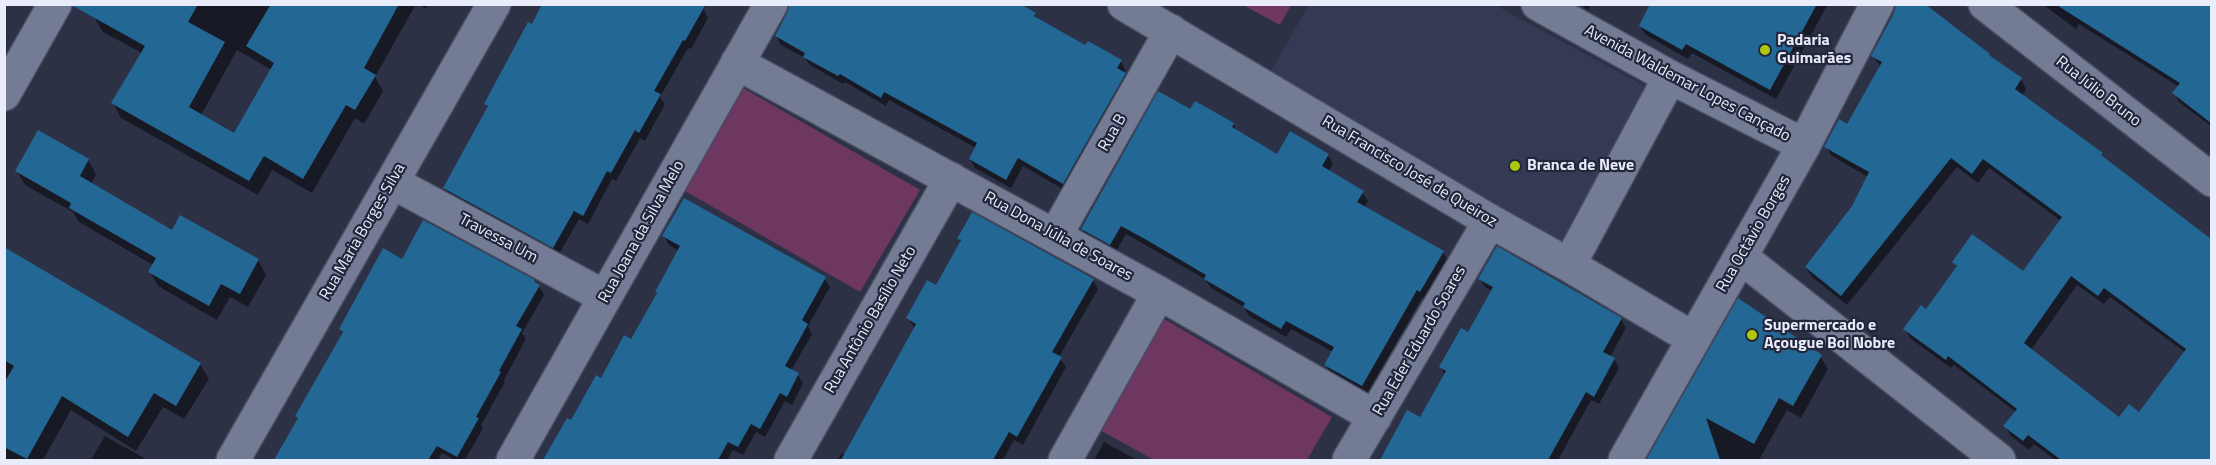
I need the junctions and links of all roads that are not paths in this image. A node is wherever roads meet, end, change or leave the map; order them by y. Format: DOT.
graph roads {
  1 [pos="55,4"];
  2 [pos="494,4"];
  3 [pos="771,4"];
  4 [pos="1124,4"];
  5 [pos="1538,4"];
  6 [pos="1877,4"];
  7 [pos="1985,4"];
  8 [pos="1591,17"];
  9 [pos="1171,31"];
  10 [pos="737,63"];
  11 [pos="1670,77"];
  12 [pos="4,94"];
  13 [pos="1804,146"];
  14 [pos="951,179"];
  15 [pos="2211,180"];
  16 [pos="392,182"];
  17 [pos="1490,221"];
  18 [pos="1055,236"];
  19 [pos="1742,258"];
  20 [pos="1569,264"];
  21 [pos="1159,293"];
  22 [pos="605,297"];
  23 [pos="1694,339"];
  24 [pos="1375,417"];
  25 [pos="234,460"];
  26 [pos="513,460"];
  27 [pos="791,460"];
  28 [pos="1065,460"];
  29 [pos="1349,460"];
  30 [pos="1625,460"];
  31 [pos="1999,460"];
  1 -- 12 [label="street"];
  2 -- 16 [label="street, Rua Maria Borges Silva"];
  3 -- 10 [label="street, Rua Joana da Silva Melo"];
  4 -- 9 [label="street, Rua Francisco José de Queiroz"];
  5 -- 8 [label="street, Avenida Waldemar Lopes Cançado"];
  6 -- 13 [label="street, Rua Octávio Borges"];
  7 -- 15 [label="street, Rua Júlio Bruno"];
  8 -- 11 [label="street, Avenida Waldemar Lopes Cançado"];
  9 -- 17 [label="street, Rua Francisco José de Queiroz"];
  9 -- 18 [label="street, Rua B"];
  10 -- 14 [label="street, Rua Dona Júlia de Soares"];
  10 -- 22 [label="street, Rua Joana da Silva Melo"];
  11 -- 13 [label="street, Avenida Waldemar Lopes Cançado"];
  11 -- 20 [label="street"];
  13 -- 19 [label="street, Rua Octávio Borges"];
  14 -- 18 [label="street, Rua Dona Júlia de Soares"];
  14 -- 27 [label="street, Rua Antônio Basílio Neto"];
  16 -- 22 [label="street, Travessa Um"];
  16 -- 25 [label="street, Rua Maria Borges Silva"];
  17 -- 20 [label="street, Rua Francisco José de Queiroz"];
  17 -- 24 [label="street, Rua Eder Eduardo Soares"];
  18 -- 21 [label="street, Rua Dona Júlia de Soares"];
  19 -- 23 [label="street, Rua Octávio Borges"];
  19 -- 31 [label="street"];
  20 -- 23 [label="street, Rua Francisco José de Queiroz"];
  21 -- 24 [label="street, Rua Dona Júlia de Soares"];
  21 -- 28 [label="street"];
  22 -- 26 [label="street, Rua Joana da Silva Melo"];
  23 -- 30 [label="street, Rua Octávio Borges"];
  24 -- 29 [label="street, Rua Eder Eduardo Soares"];
}
